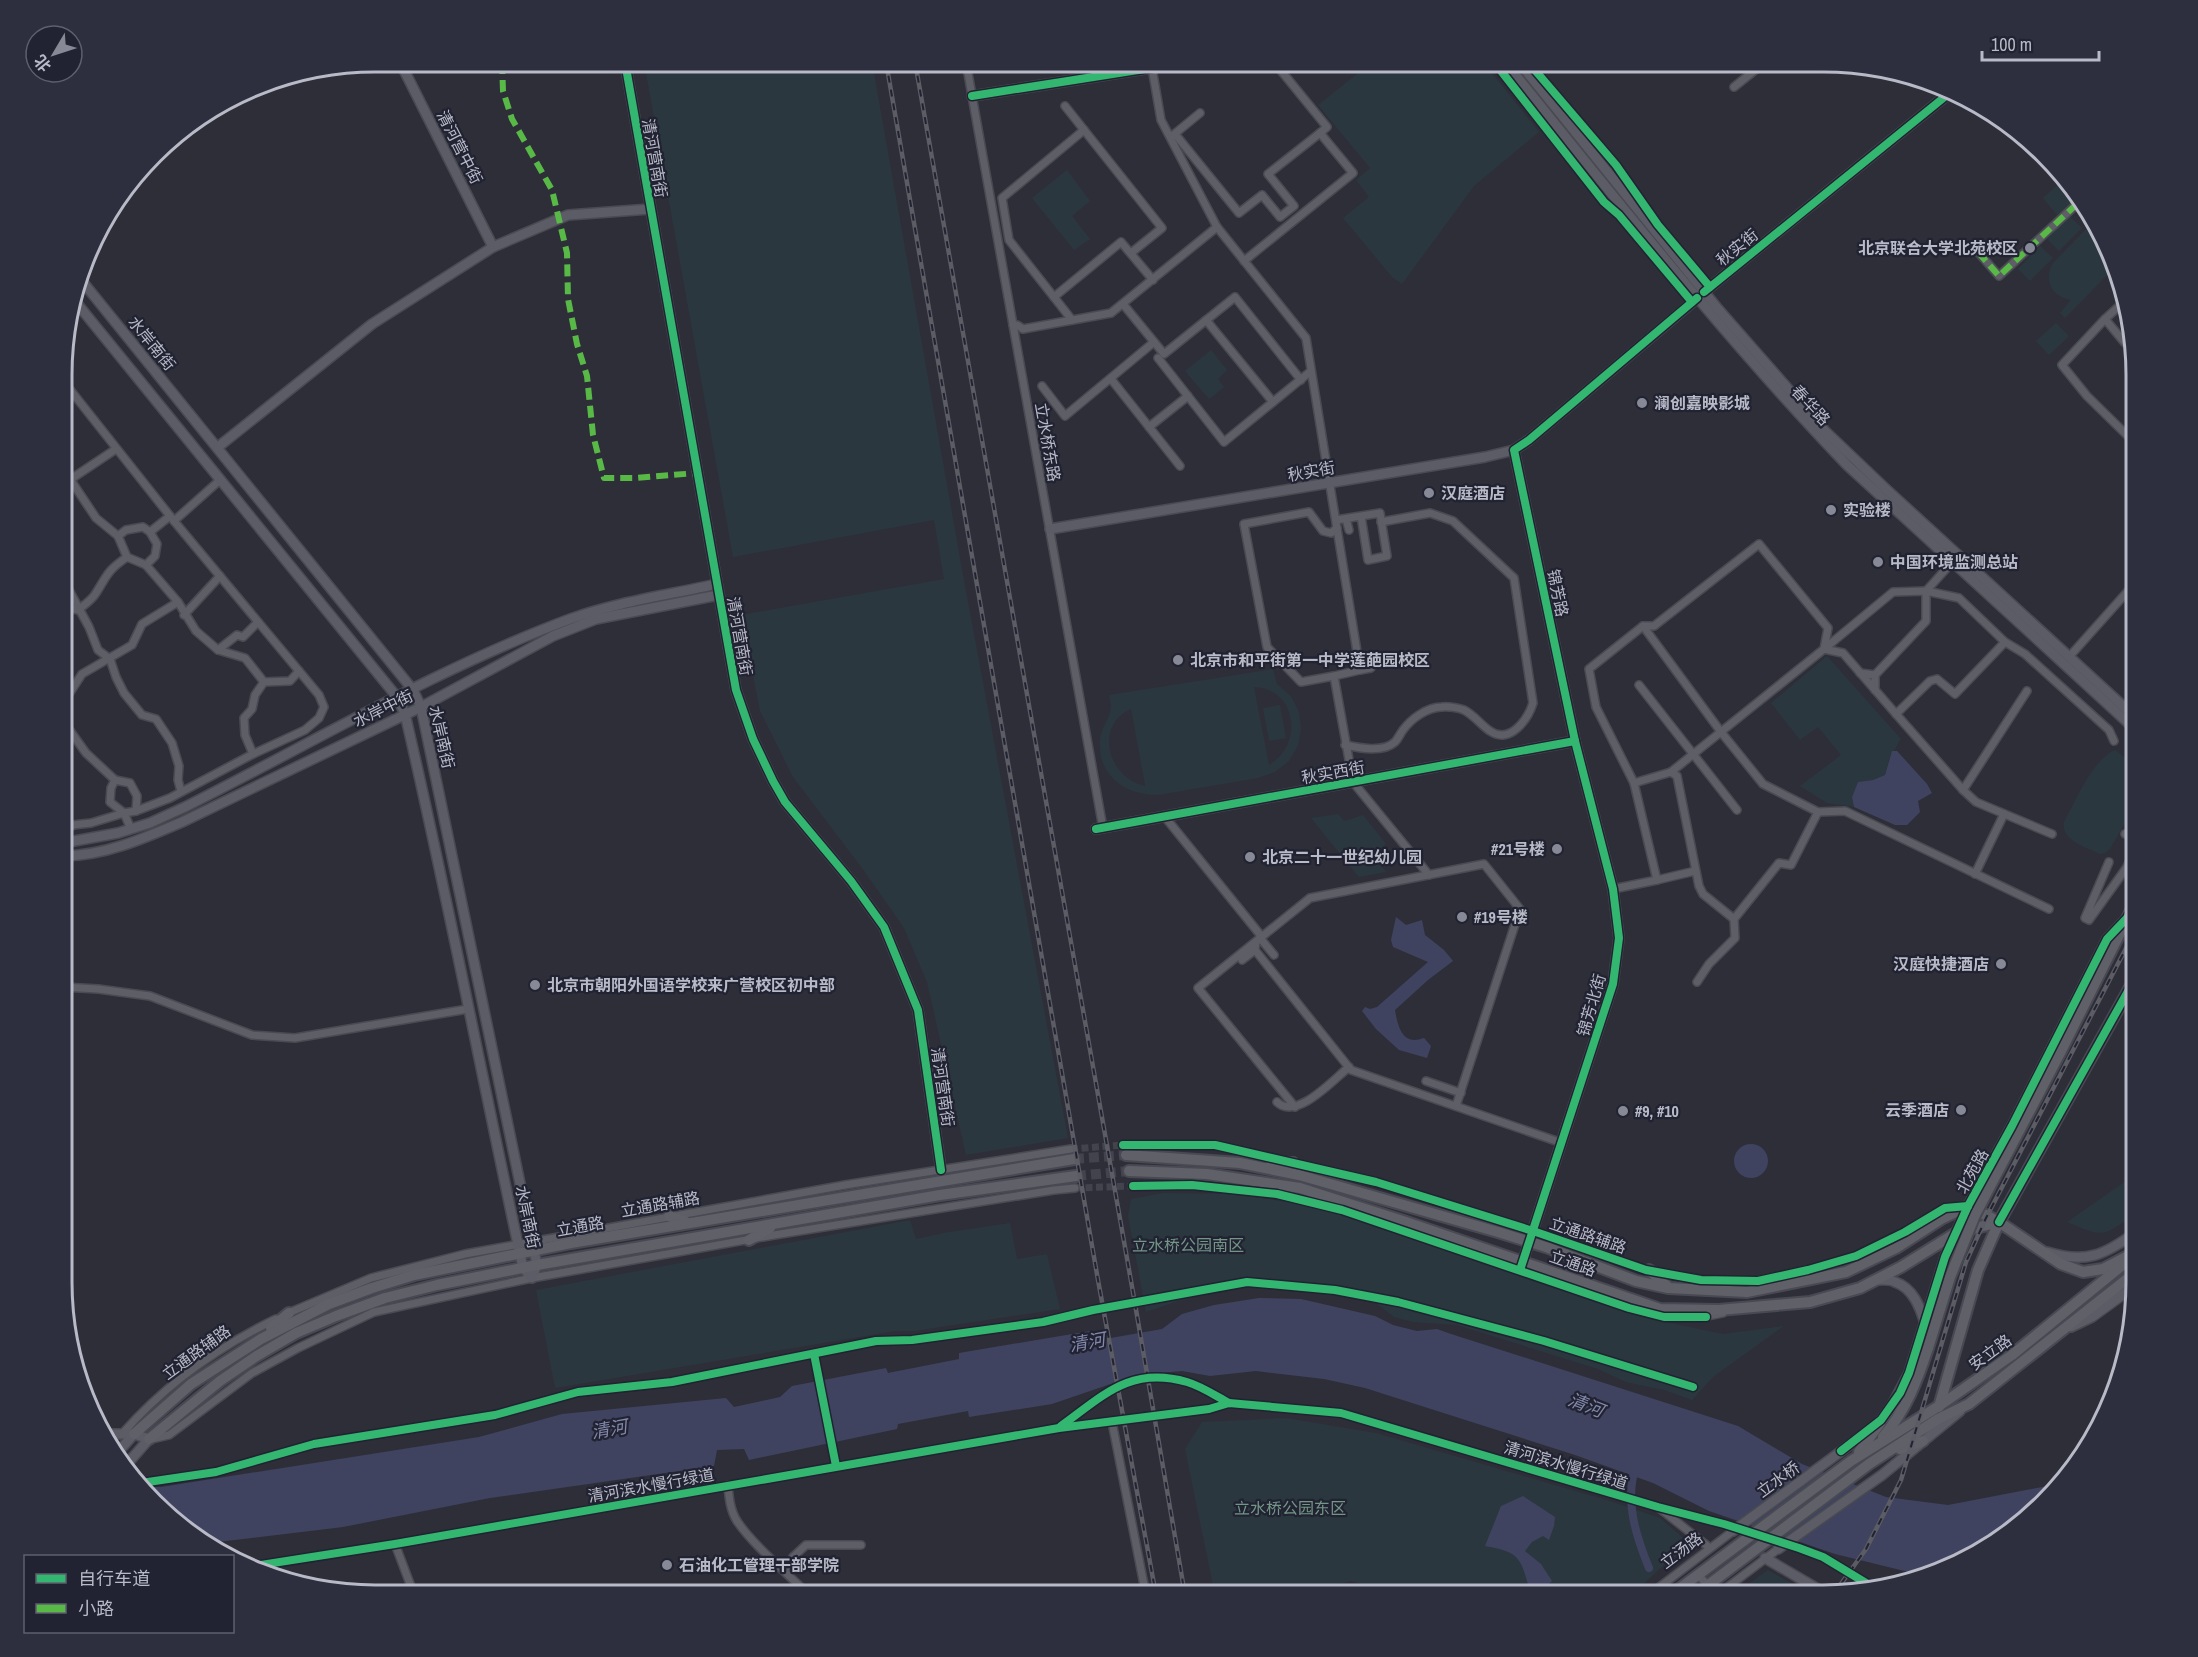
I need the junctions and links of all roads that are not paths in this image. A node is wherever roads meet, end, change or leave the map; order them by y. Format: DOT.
graph roads {
  1 [pos="405,72"];
  2 [pos="627,72"];
  3 [pos="968,72"];
  4 [pos="1111,72"];
  5 [pos="1153,72"];
  6 [pos="1282,72"];
  7 [pos="1502,72"];
  8 [pos="1513,72"];
  9 [pos="1527,72"];
  10 [pos="1537,72"];
  11 [pos="1753,72"];
  12 [pos="1734,87"];
  13 [pos="972,96"];
  14 [pos="1944,97"];
  15 [pos="1065,106"];
  16 [pos="1200,113"];
  17 [pos="1084,130"];
  18 [pos="1320,132"];
  19 [pos="1173,136"];
  20 [pos="2075,206"];
  21 [pos="650,209"];
  22 [pos="1217,227"];
  23 [pos="493,247"];
  24 [pos="1978,252"];
  25 [pos="1131,253"];
  26 [pos="1244,261"];
  27 [pos="1153,280"];
  28 [pos="85,285"];
  29 [pos="1701,295"];
  30 [pos="1054,297"];
  31 [pos="1123,304"];
  32 [pos="80,307"];
  33 [pos="2118,307"];
  34 [pos="1072,320"];
  35 [pos="1206,320"];
  36 [pos="2105,320"];
  37 [pos="1013,325"];
  38 [pos="2124,341"];
  39 [pos="1152,345"];
  40 [pos="1161,356"];
  41 [pos="1311,371"];
  42 [pos="1111,379"];
  43 [pos="1301,380"];
  44 [pos="1042,386"];
  45 [pos="72,392"];
  46 [pos="1188,396"];
  47 [pos="1273,402"];
  48 [pos="1149,427"];
  49 [pos="2126,434"];
  50 [pos="218,447"];
  51 [pos="116,449"];
  52 [pos="1514,450"];
  53 [pos="1180,466"];
  54 [pos="72,478"];
  55 [pos="220,480"];
  56 [pos="72,481"];
  57 [pos="1329,483"];
  58 [pos="1360,516"];
  59 [pos="172,518"];
  60 [pos="1346,519"];
  61 [pos="1381,522"];
  62 [pos="1337,524"];
  63 [pos="1050,529"];
  64 [pos="1348,530"];
  65 [pos="150,532"];
  66 [pos="118,536"];
  67 [pos="127,557"];
  68 [pos="1955,558"];
  69 [pos="146,565"];
  70 [pos="220,576"];
  71 [pos="717,584"];
  72 [pos="1926,591"];
  73 [pos="2126,593"];
  74 [pos="718,595"];
  75 [pos="72,598"];
  76 [pos="177,602"];
  77 [pos="72,609"];
  78 [pos="78,610"];
  79 [pos="184,615"];
  80 [pos="258,622"];
  81 [pos="1643,626"];
  82 [pos="2005,642"];
  83 [pos="1824,649"];
  84 [pos="218,650"];
  85 [pos="1369,657"];
  86 [pos="2069,657"];
  87 [pos="110,659"];
  88 [pos="1360,670"];
  89 [pos="299,671"];
  90 [pos="1860,673"];
  91 [pos="1875,675"];
  92 [pos="1334,676"];
  93 [pos="264,682"];
  94 [pos="1639,685"];
  95 [pos="72,689"];
  96 [pos="413,690"];
  97 [pos="1875,690"];
  98 [pos="2027,692"];
  99 [pos="397,697"];
  100 [pos="421,707"];
  101 [pos="2126,709"];
  102 [pos="405,714"];
  103 [pos="1896,714"];
  104 [pos="2126,720"];
  105 [pos="1721,732"];
  106 [pos="72,734"];
  107 [pos="1575,741"];
  108 [pos="2114,741"];
  109 [pos="1345,745"];
  110 [pos="253,754"];
  111 [pos="1693,755"];
  112 [pos="1671,772"];
  113 [pos="115,780"];
  114 [pos="1353,782"];
  115 [pos="1634,783"];
  116 [pos="1963,790"];
  117 [pos="181,791"];
  118 [pos="1737,810"];
  119 [pos="136,811"];
  120 [pos="1818,812"];
  121 [pos="124,813"];
  122 [pos="2004,814"];
  123 [pos="1165,817"];
  124 [pos="72,826"];
  125 [pos="1100,828"];
  126 [pos="131,829"];
  127 [pos="2052,834"];
  128 [pos="72,841"];
  129 [pos="72,854"];
  130 [pos="2109,862"];
  131 [pos="2126,868"];
  132 [pos="1695,871"];
  133 [pos="1976,874"];
  134 [pos="1429,875"];
  135 [pos="1658,880"];
  136 [pos="1613,889"];
  137 [pos="2049,909"];
  138 [pos="1734,919"];
  139 [pos="2126,919"];
  140 [pos="2126,920"];
  141 [pos="1258,942"];
  142 [pos="1274,955"];
  143 [pos="1242,960"];
  144 [pos="1697,982"];
  145 [pos="72,987"];
  146 [pos="2126,995"];
  147 [pos="468,1009"];
  148 [pos="1349,1067"];
  149 [pos="1426,1081"];
  150 [pos="1461,1093"];
  151 [pos="1277,1102"];
  152 [pos="1456,1106"];
  153 [pos="1295,1107"];
  154 [pos="1562,1143"];
  155 [pos="1124,1150"];
  156 [pos="1073,1154"];
  157 [pos="1293,1163"];
  158 [pos="1262,1168"];
  159 [pos="941,1170"];
  160 [pos="1129,1171"];
  161 [pos="1076,1176"];
  162 [pos="1133,1186"];
  163 [pos="1075,1188"];
  164 [pos="1968,1206"];
  165 [pos="669,1216"];
  166 [pos="1999,1222"];
  167 [pos="689,1223"];
  168 [pos="776,1224"];
  169 [pos="1956,1233"];
  170 [pos="1531,1236"];
  171 [pos="749,1240"];
  172 [pos="2126,1240"];
  173 [pos="533,1246"];
  174 [pos="519,1249"];
  175 [pos="2044,1251"];
  176 [pos="2126,1258"];
  177 [pos="2126,1262"];
  178 [pos="537,1265"];
  179 [pos="1521,1266"];
  180 [pos="523,1268"];
  181 [pos="1649,1270"];
  182 [pos="532,1278"];
  183 [pos="1876,1280"];
  184 [pos="2126,1280"];
  185 [pos="1668,1288"];
  186 [pos="2125,1293"];
  187 [pos="289,1313"];
  188 [pos="1925,1323"];
  189 [pos="2055,1335"];
  190 [pos="252,1344"];
  191 [pos="1894,1404"];
  192 [pos="1969,1404"];
  193 [pos="1939,1406"];
  194 [pos="1938,1419"];
  195 [pos="1112,1422"];
  196 [pos="113,1434"];
  197 [pos="122,1434"];
  198 [pos="134,1434"];
  199 [pos="149,1439"];
  200 [pos="1923,1441"];
  201 [pos="1877,1444"];
  202 [pos="121,1448"];
  203 [pos="1841,1451"];
  204 [pos="1886,1454"];
  205 [pos="130,1460"];
  206 [pos="1851,1461"];
  207 [pos="728,1485"];
  208 [pos="1658,1507"];
  209 [pos="1733,1531"];
  210 [pos="1749,1536"];
  211 [pos="394,1544"];
  212 [pos="861,1545"];
  213 [pos="1710,1548"];
  214 [pos="1778,1549"];
  215 [pos="1765,1558"];
  216 [pos="784,1570"];
  217 [pos="1698,1574"];
  218 [pos="410,1585"];
  219 [pos="799,1585"];
  220 [pos="1144,1585"];
  221 [pos="1662,1585"];
  222 [pos="1684,1585"];
  223 [pos="1706,1585"];
  224 [pos="1708,1585"];
  225 [pos="1729,1585"];
  226 [pos="1810,1585"];
  1 -- 23 [label="street, 清河营中街"];
  2 -- 21 [label="street, 清河营南街"];
  3 -- 13 [label="street, 立水桥东路"];
  4 -- 13 [label="street"];
  5 -- 19 [label="street"];
  6 -- 18 [label="street"];
  7 -- 29 [label="street"];
  8 -- 29 [label="street, 春华路"];
  9 -- 29 [label="street, 春华路"];
  10 -- 29 [label="street"];
  11 -- 12 [label="street"];
  13 -- 37 [label="street, 立水桥东路"];
  14 -- 29 [label="street, 秋实街"];
  15 -- 17 [label="street"];
  16 -- 19 [label="street"];
  17 -- 25 [label="street"];
  17 -- 30 [label="street"];
  18 -- 19 [label="street"];
  18 -- 26 [label="street"];
  19 -- 22 [label="street"];
  20 -- 24 [label="street"];
  21 -- 23 [label="street"];
  21 -- 71 [label="street, 清河营南街"];
  22 -- 26 [label="street"];
  22 -- 27 [label="street"];
  23 -- 50 [label="street"];
  25 -- 27 [label="street"];
  25 -- 30 [label="street"];
  26 -- 41 [label="street"];
  27 -- 31 [label="street"];
  28 -- 50 [label="street, 水岸南街"];
  29 -- 52 [label="street, 秋实街"];
  29 -- 68 [label="street, 春华路"];
  30 -- 34 [label="street"];
  31 -- 34 [label="street"];
  31 -- 39 [label="street"];
  32 -- 55 [label="street, 水岸南街"];
  33 -- 36 [label="street"];
  34 -- 37 [label="street"];
  35 -- 40 [label="street"];
  35 -- 43 [label="street"];
  35 -- 47 [label="street"];
  36 -- 38 [label="street"];
  36 -- 49 [label="street"];
  37 -- 63 [label="street, 立水桥东路"];
  39 -- 40 [label="street"];
  39 -- 42 [label="street"];
  40 -- 46 [label="street"];
  41 -- 43 [label="street"];
  41 -- 57 [label="street"];
  42 -- 44 [label="street"];
  42 -- 48 [label="street"];
  43 -- 47 [label="street"];
  45 -- 51 [label="street"];
  46 -- 47 [label="street"];
  46 -- 48 [label="street"];
  48 -- 53 [label="street"];
  50 -- 96 [label="street, 水岸南街"];
  51 -- 54 [label="street"];
  51 -- 59 [label="street"];
  52 -- 57 [label="street, 秋实街"];
  52 -- 107 [label="street, 锦芳路"];
  55 -- 59 [label="street"];
  55 -- 99 [label="street, 水岸南街"];
  56 -- 66 [label="street"];
  57 -- 62 [label="street"];
  57 -- 63 [label="street, 秋实街"];
  58 -- 60 [label="street"];
  58 -- 61 [label="street"];
  58 -- 61 [label="street"];
  59 -- 65 [label="street"];
  59 -- 70 [label="street"];
  60 -- 62 [label="street"];
  60 -- 64 [label="street"];
  61 -- 109 [label="street"];
  62 -- 88 [label="street"];
  62 -- 92 [label="street"];
  63 -- 125 [label="street, 立水桥东路"];
  65 -- 66 [label="street"];
  65 -- 69 [label="street"];
  66 -- 67 [label="street"];
  67 -- 69 [label="street"];
  67 -- 78 [label="street"];
  68 -- 72 [label="street"];
  68 -- 86 [label="street, 春华路"];
  68 -- 104 [label="street, 春华路"];
  69 -- 76 [label="street"];
  70 -- 79 [label="street"];
  70 -- 80 [label="street"];
  71 -- 74 [label="street, 清河营南街"];
  71 -- 96 [label="street, 水岸中街"];
  72 -- 82 [label="street"];
  72 -- 83 [label="street"];
  72 -- 91 [label="street"];
  73 -- 86 [label="street"];
  74 -- 100 [label="street, 水岸中街"];
  74 -- 159 [label="street, 清河营南街"];
  75 -- 78 [label="street"];
  76 -- 79 [label="street"];
  76 -- 87 [label="street"];
  77 -- 78 [label="street"];
  78 -- 87 [label="street"];
  79 -- 84 [label="street"];
  80 -- 84 [label="street"];
  80 -- 89 [label="street"];
  81 -- 83 [label="street"];
  81 -- 105 [label="street"];
  81 -- 115 [label="street"];
  82 -- 103 [label="street"];
  82 -- 108 [label="street"];
  83 -- 90 [label="street"];
  83 -- 105 [label="street"];
  84 -- 93 [label="street"];
  85 -- 88 [label="street"];
  86 -- 101 [label="street, 春华路"];
  87 -- 95 [label="street"];
  87 -- 117 [label="street"];
  88 -- 92 [label="street"];
  89 -- 93 [label="street"];
  89 -- 110 [label="street"];
  90 -- 91 [label="street"];
  90 -- 97 [label="street"];
  91 -- 97 [label="street"];
  92 -- 109 [label="street"];
  93 -- 110 [label="street"];
  94 -- 111 [label="street"];
  96 -- 99 [label="street, 水岸中街"];
  96 -- 100 [label="street, 水岸南街"];
  97 -- 103 [label="street"];
  98 -- 116 [label="street"];
  99 -- 102 [label="street, 水岸南街"];
  99 -- 126 [label="street, 水岸中街"];
  100 -- 102 [label="street, 水岸中街"];
  100 -- 173 [label="street, 水岸南街"];
  102 -- 129 [label="street, 水岸中街"];
  102 -- 147 [label="street, 水岸南街"];
  103 -- 116 [label="street"];
  105 -- 111 [label="street"];
  105 -- 120 [label="street"];
  106 -- 113 [label="street"];
  107 -- 114 [label="street, 秋实西街"];
  107 -- 136 [label="street, 锦芳北街"];
  109 -- 114 [label="street"];
  110 -- 117 [label="street"];
  111 -- 112 [label="street"];
  111 -- 118 [label="street"];
  112 -- 115 [label="street"];
  112 -- 132 [label="street"];
  113 -- 119 [label="street"];
  113 -- 121 [label="street"];
  114 -- 123 [label="street, 秋实西街"];
  114 -- 134 [label="street"];
  115 -- 135 [label="street"];
  116 -- 122 [label="street"];
  117 -- 119 [label="street"];
  119 -- 121 [label="street"];
  120 -- 133 [label="street"];
  120 -- 138 [label="street"];
  121 -- 124 [label="street"];
  121 -- 126 [label="street"];
  122 -- 127 [label="street"];
  122 -- 133 [label="street"];
  123 -- 125 [label="street, 秋实西街"];
  123 -- 141 [label="street"];
  126 -- 128 [label="street, 水岸中街"];
  130 -- 131 [label="street"];
  132 -- 135 [label="street"];
  132 -- 138 [label="street"];
  133 -- 137 [label="street"];
  134 -- 141 [label="street"];
  134 -- 150 [label="street"];
  135 -- 136 [label="street"];
  136 -- 154 [label="street, 锦芳北街"];
  138 -- 144 [label="street"];
  139 -- 164 [label="street, 北苑路"];
  140 -- 201 [label="main road, 北苑路, bridge"];
  141 -- 142 [label="street"];
  141 -- 143 [label="street"];
  141 -- 148 [label="street"];
  141 -- 153 [label="street"];
  145 -- 147 [label="street"];
  146 -- 166 [label="main road"];
  147 -- 174 [label="street, 水岸南街"];
  148 -- 152 [label="street"];
  148 -- 153 [label="street"];
  149 -- 150 [label="street"];
  150 -- 152 [label="street"];
  151 -- 153 [label="street"];
  152 -- 154 [label="street"];
  154 -- 170 [label="street, 锦芳北街"];
  155 -- 157 [label="street, 立通路辅路"];
  155 -- 158 [label="main road, 立通路"];
  156 -- 159 [label="street, 立通路辅路"];
  156 -- 167 [label="main road, 立通路"];
  157 -- 158 [label="main road"];
  157 -- 170 [label="street, 立通路辅路"];
  158 -- 170 [label="main road, 立通路"];
  159 -- 165 [label="street, 立通路辅路"];
  160 -- 179 [label="main road, 立通路"];
  161 -- 168 [label="main road, 立通路"];
  162 -- 179 [label="street"];
  163 -- 171 [label="street"];
  164 -- 166 [label="main road, 安立路"];
  164 -- 169 [label="street, 北苑路"];
  164 -- 181 [label="street, 立通路辅路"];
  164 -- 185 [label="main road, 立通路"];
  165 -- 167 [label="main road"];
  165 -- 173 [label="street, 立通路辅路"];
  166 -- 169 [label="main road, 立通路"];
  166 -- 175 [label="main road, 安立路"];
  166 -- 193 [label="main road"];
  167 -- 173 [label="main road, 立通路"];
  168 -- 171 [label="main road"];
  168 -- 178 [label="main road, 立通路"];
  169 -- 183 [label="main road, 立通路"];
  169 -- 188 [label="street, 北苑路"];
  170 -- 179 [label="street, 锦芳北街"];
  170 -- 181 [label="street, 立通路辅路"];
  170 -- 185 [label="main road, 立通路"];
  171 -- 182 [label="street"];
  172 -- 175 [label="street, 安立路"];
  173 -- 174 [label="main road, 立通路"];
  173 -- 178 [label="street, 水岸南街"];
  174 -- 180 [label="street, 水岸南街"];
  174 -- 187 [label="street, 立通路辅路"];
  174 -- 190 [label="main road, 立通路"];
  175 -- 176 [label="main road, 安立路"];
  177 -- 193 [label="main road, 安立路"];
  178 -- 180 [label="main road, 立通路"];
  178 -- 182 [label="street, 水岸南街"];
  179 -- 183 [label="main road, 立通路"];
  180 -- 182 [label="street, 水岸南街"];
  180 -- 199 [label="main road, 立通路"];
  181 -- 185 [label="main road"];
  182 -- 199 [label="street"];
  183 -- 188 [label="street"];
  184 -- 189 [label="main road, 安立路"];
  186 -- 189 [label="street, 安立路"];
  187 -- 190 [label="main road"];
  187 -- 197 [label="street, 立通路辅路"];
  188 -- 191 [label="street, 北苑路"];
  189 -- 192 [label="main road, 安立路"];
  190 -- 198 [label="main road, 立通路"];
  191 -- 203 [label="street, 北苑路"];
  191 -- 206 [label="main road"];
  192 -- 194 [label="main road, 安立路"];
  192 -- 200 [label="street, 安立路"];
  193 -- 194 [label="main road"];
  193 -- 201 [label="main road, 安立路"];
  194 -- 204 [label="main road, 安立路"];
  195 -- 220 [label="street"];
  196 -- 197 [label="street"];
  197 -- 198 [label="street"];
  198 -- 199 [label="street"];
  198 -- 202 [label="street"];
  199 -- 205 [label="street"];
  200 -- 204 [label="main road"];
  200 -- 214 [label="street, 安立路"];
  201 -- 206 [label="main road, 安立路"];
  203 -- 209 [label="street, 立水桥"];
  204 -- 224 [label="main road, 安立路"];
  206 -- 210 [label="main road, 立水桥"];
  207 -- 216 [label="street"];
  208 -- 213 [label="street"];
  209 -- 213 [label="street, 立汤路"];
  210 -- 217 [label="main road, 立汤路"];
  211 -- 218 [label="street"];
  212 -- 216 [label="street"];
  213 -- 221 [label="street, 立汤路"];
  214 -- 215 [label="street"];
  215 -- 225 [label="street"];
  215 -- 226 [label="street"];
  216 -- 219 [label="street"];
  217 -- 222 [label="main road, 立汤路"];
  217 -- 223 [label="street"];
}
